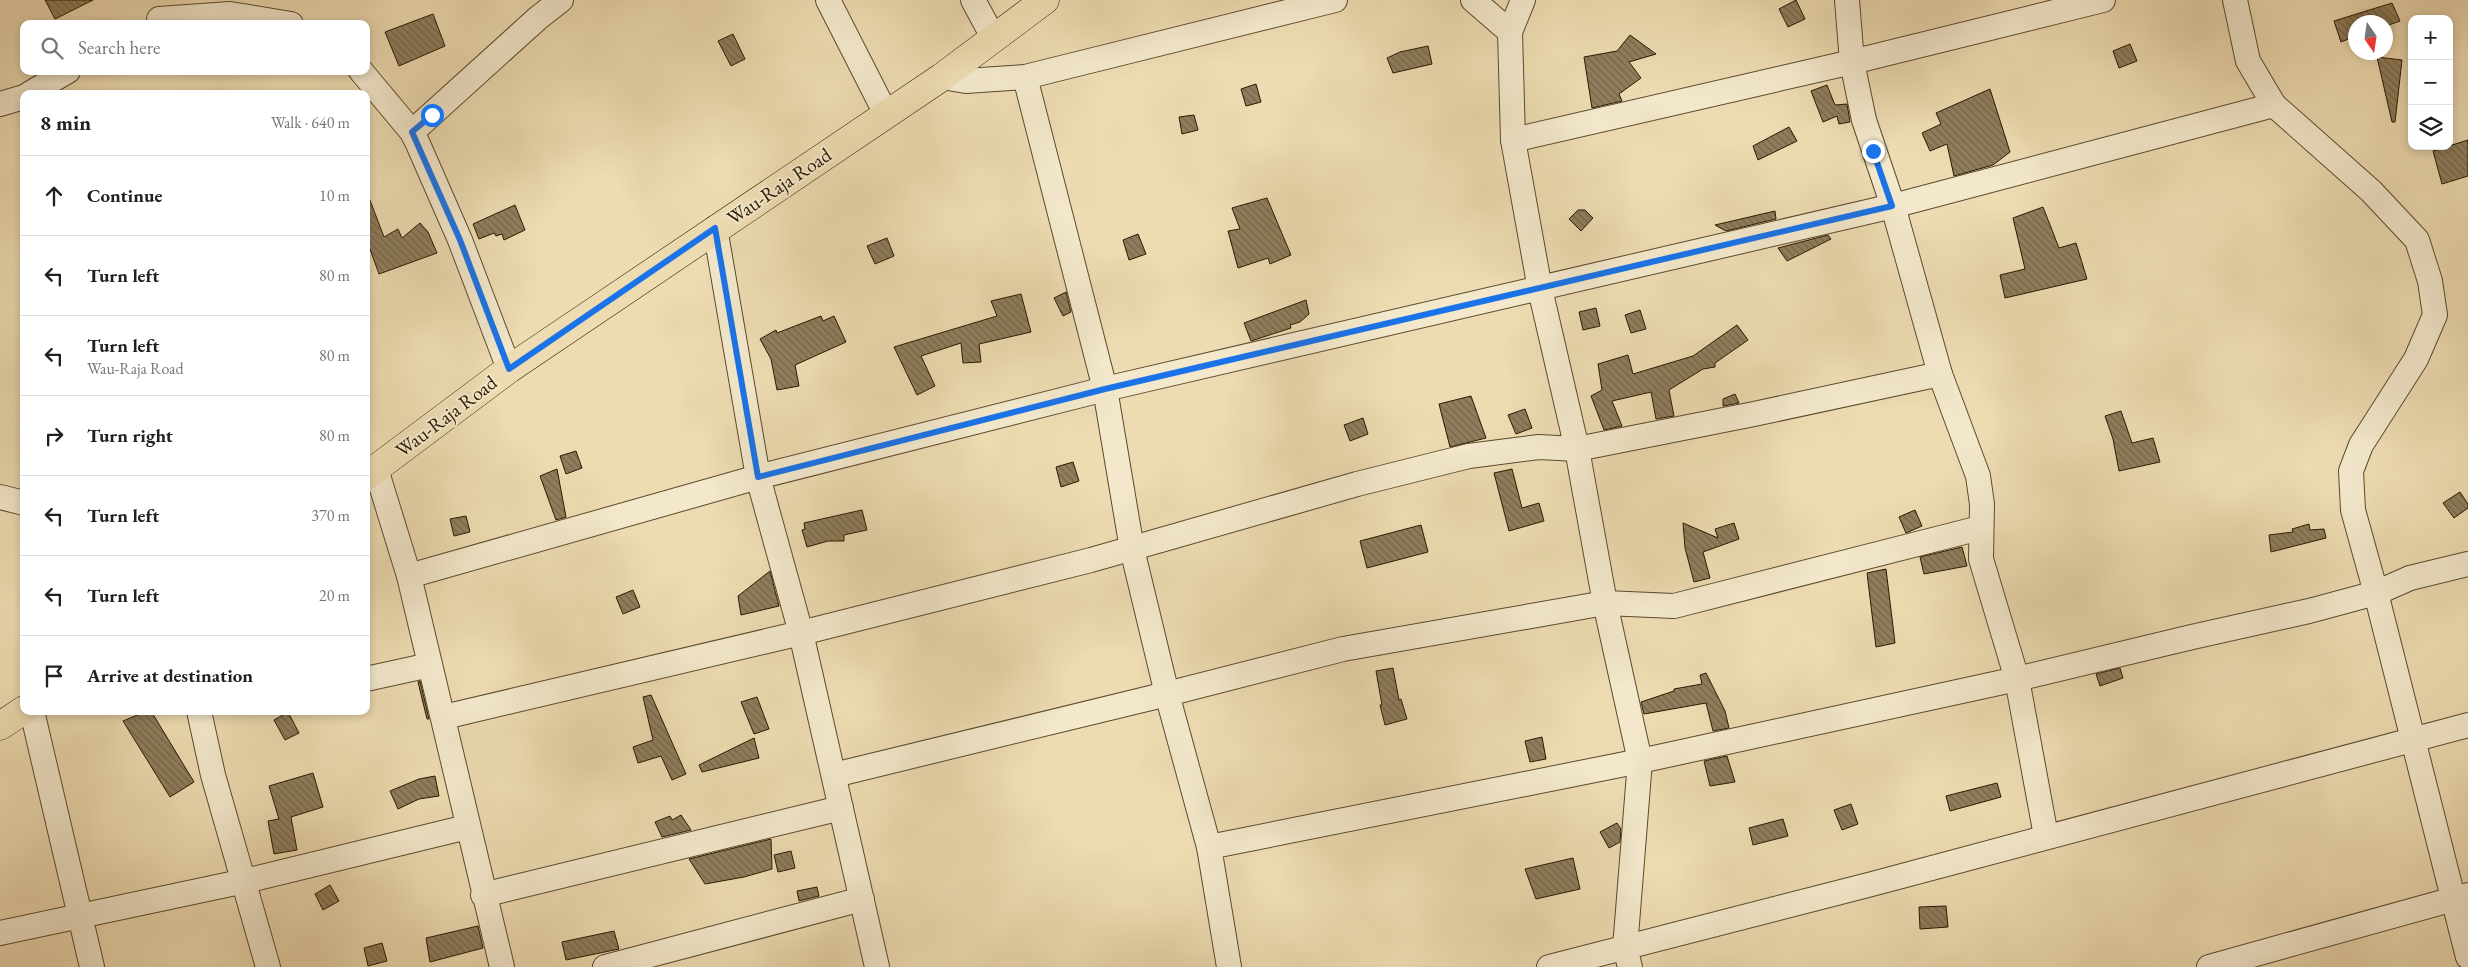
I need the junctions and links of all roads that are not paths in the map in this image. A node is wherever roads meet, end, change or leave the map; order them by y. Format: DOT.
graph roads {
  1 [pos="181,0"];
  2 [pos="561,0"];
  3 [pos="828,0"];
  4 [pos="973,0"];
  5 [pos="1045,0"];
  6 [pos="1335,0"];
  7 [pos="1473,0"];
  8 [pos="1523,0"];
  9 [pos="1847,0"];
  10 [pos="2103,0"];
  11 [pos="2235,0"];
  12 [pos="157,20"];
  13 [pos="174,20"];
  14 [pos="267,20"];
  15 [pos="1510,32"];
  16 [pos="993,37"];
  17 [pos="1852,62"];
  18 [pos="61,75"];
  19 [pos="364,75"];
  20 [pos="942,77"];
  21 [pos="1025,77"];
  22 [pos="36,90"];
  23 [pos="20,98"];
  24 [pos="0,104"];
  25 [pos="2274,105"];
  26 [pos="886,114"];
  27 [pos="412,132"];
  28 [pos="1514,140"];
  29 [pos="1892,206"];
  30 [pos="715,228"];
  31 [pos="1540,289"];
  32 [pos="509,369"];
  33 [pos="1940,374"];
  34 [pos="1105,389"];
  35 [pos="1577,449"];
  36 [pos="371,473"];
  37 [pos="758,477"];
  38 [pos="0,497"];
  39 [pos="20,502"];
  40 [pos="1980,528"];
  41 [pos="1132,549"];
  42 [pos="2468,564"];
  43 [pos="409,576"];
  44 [pos="2376,593"];
  45 [pos="1605,604"];
  46 [pos="801,633"];
  47 [pos="430,665"];
  48 [pos="370,678"];
  49 [pos="2017,679"];
  50 [pos="1167,694"];
  51 [pos="20,713"];
  52 [pos="33,715"];
  53 [pos="206,715"];
  54 [pos="444,717"];
  55 [pos="2468,725"];
  56 [pos="0,726"];
  57 [pos="2413,740"];
  58 [pos="1640,762"];
  59 [pos="834,775"];
  60 [pos="841,808"];
  61 [pos="467,827"];
  62 [pos="2046,836"];
  63 [pos="1209,847"];
  64 [pos="244,881"];
  65 [pos="484,895"];
  66 [pos="2461,897"];
  67 [pos="862,899"];
  68 [pos="80,914"];
  69 [pos="0,933"];
  70 [pos="1627,957"];
  71 [pos="2468,957"];
  72 [pos="92,967"];
  73 [pos="268,967"];
  74 [pos="502,967"];
  75 [pos="605,967"];
  76 [pos="877,967"];
  77 [pos="1228,967"];
  78 [pos="1549,967"];
  79 [pos="2209,967"];
  1 -- 12 [label="street"];
  2 -- 27 [label="street"];
  3 -- 26 [label="street"];
  4 -- 16 [label="street"];
  5 -- 16 [label="main road, Wau-Raja Road"];
  6 -- 21 [label="street"];
  7 -- 15 [label="street"];
  8 -- 15 [label="street"];
  9 -- 17 [label="street"];
  10 -- 17 [label="street"];
  11 -- 25 [label="street"];
  13 -- 14 [label="street"];
  15 -- 28 [label="street"];
  16 -- 20 [label="main road, Wau-Raja Road"];
  17 -- 28 [label="street"];
  17 -- 29 [label="street"];
  18 -- 22 [label="street"];
  19 -- 27 [label="street"];
  20 -- 21 [label="street"];
  20 -- 26 [label="main road, Wau-Raja Road"];
  21 -- 34 [label="street"];
  23 -- 24 [label="street"];
  25 -- 29 [label="street"];
  25 -- 44 [label="street"];
  26 -- 30 [label="main road, Wau-Raja Road"];
  27 -- 32 [label="street"];
  28 -- 31 [label="street"];
  29 -- 31 [label="street"];
  29 -- 33 [label="street"];
  30 -- 32 [label="main road, Wau-Raja Road"];
  30 -- 37 [label="street"];
  31 -- 34 [label="street"];
  31 -- 35 [label="street"];
  32 -- 36 [label="main road, Wau-Raja Road"];
  33 -- 35 [label="street"];
  33 -- 40 [label="street"];
  34 -- 37 [label="street"];
  34 -- 41 [label="street"];
  35 -- 41 [label="street"];
  35 -- 45 [label="street"];
  36 -- 43 [label="street"];
  37 -- 43 [label="street"];
  37 -- 46 [label="street"];
  38 -- 39 [label="street"];
  40 -- 45 [label="street"];
  40 -- 49 [label="street"];
  41 -- 46 [label="street"];
  41 -- 50 [label="street"];
  42 -- 44 [label="street"];
  43 -- 47 [label="street"];
  44 -- 49 [label="street"];
  44 -- 57 [label="street"];
  45 -- 50 [label="street"];
  45 -- 58 [label="street"];
  46 -- 54 [label="street"];
  46 -- 59 [label="street"];
  47 -- 48 [label="street"];
  47 -- 54 [label="street"];
  49 -- 58 [label="street"];
  49 -- 62 [label="street"];
  50 -- 59 [label="street"];
  50 -- 63 [label="street"];
  51 -- 56 [label="main road"];
  52 -- 68 [label="street"];
  53 -- 64 [label="street"];
  54 -- 61 [label="street"];
  55 -- 57 [label="street"];
  57 -- 62 [label="street"];
  57 -- 66 [label="street"];
  58 -- 63 [label="street"];
  58 -- 70 [label="street"];
  59 -- 60 [label="street"];
  60 -- 65 [label="street"];
  60 -- 67 [label="street"];
  61 -- 64 [label="street"];
  61 -- 65 [label="street"];
  62 -- 70 [label="street"];
  63 -- 77 [label="street"];
  64 -- 68 [label="street"];
  64 -- 73 [label="street"];
  65 -- 74 [label="street"];
  66 -- 71 [label="street"];
  66 -- 79 [label="street"];
  67 -- 75 [label="street"];
  67 -- 76 [label="street"];
  68 -- 69 [label="street"];
  68 -- 72 [label="street"];
  70 -- 78 [label="street"];
}
